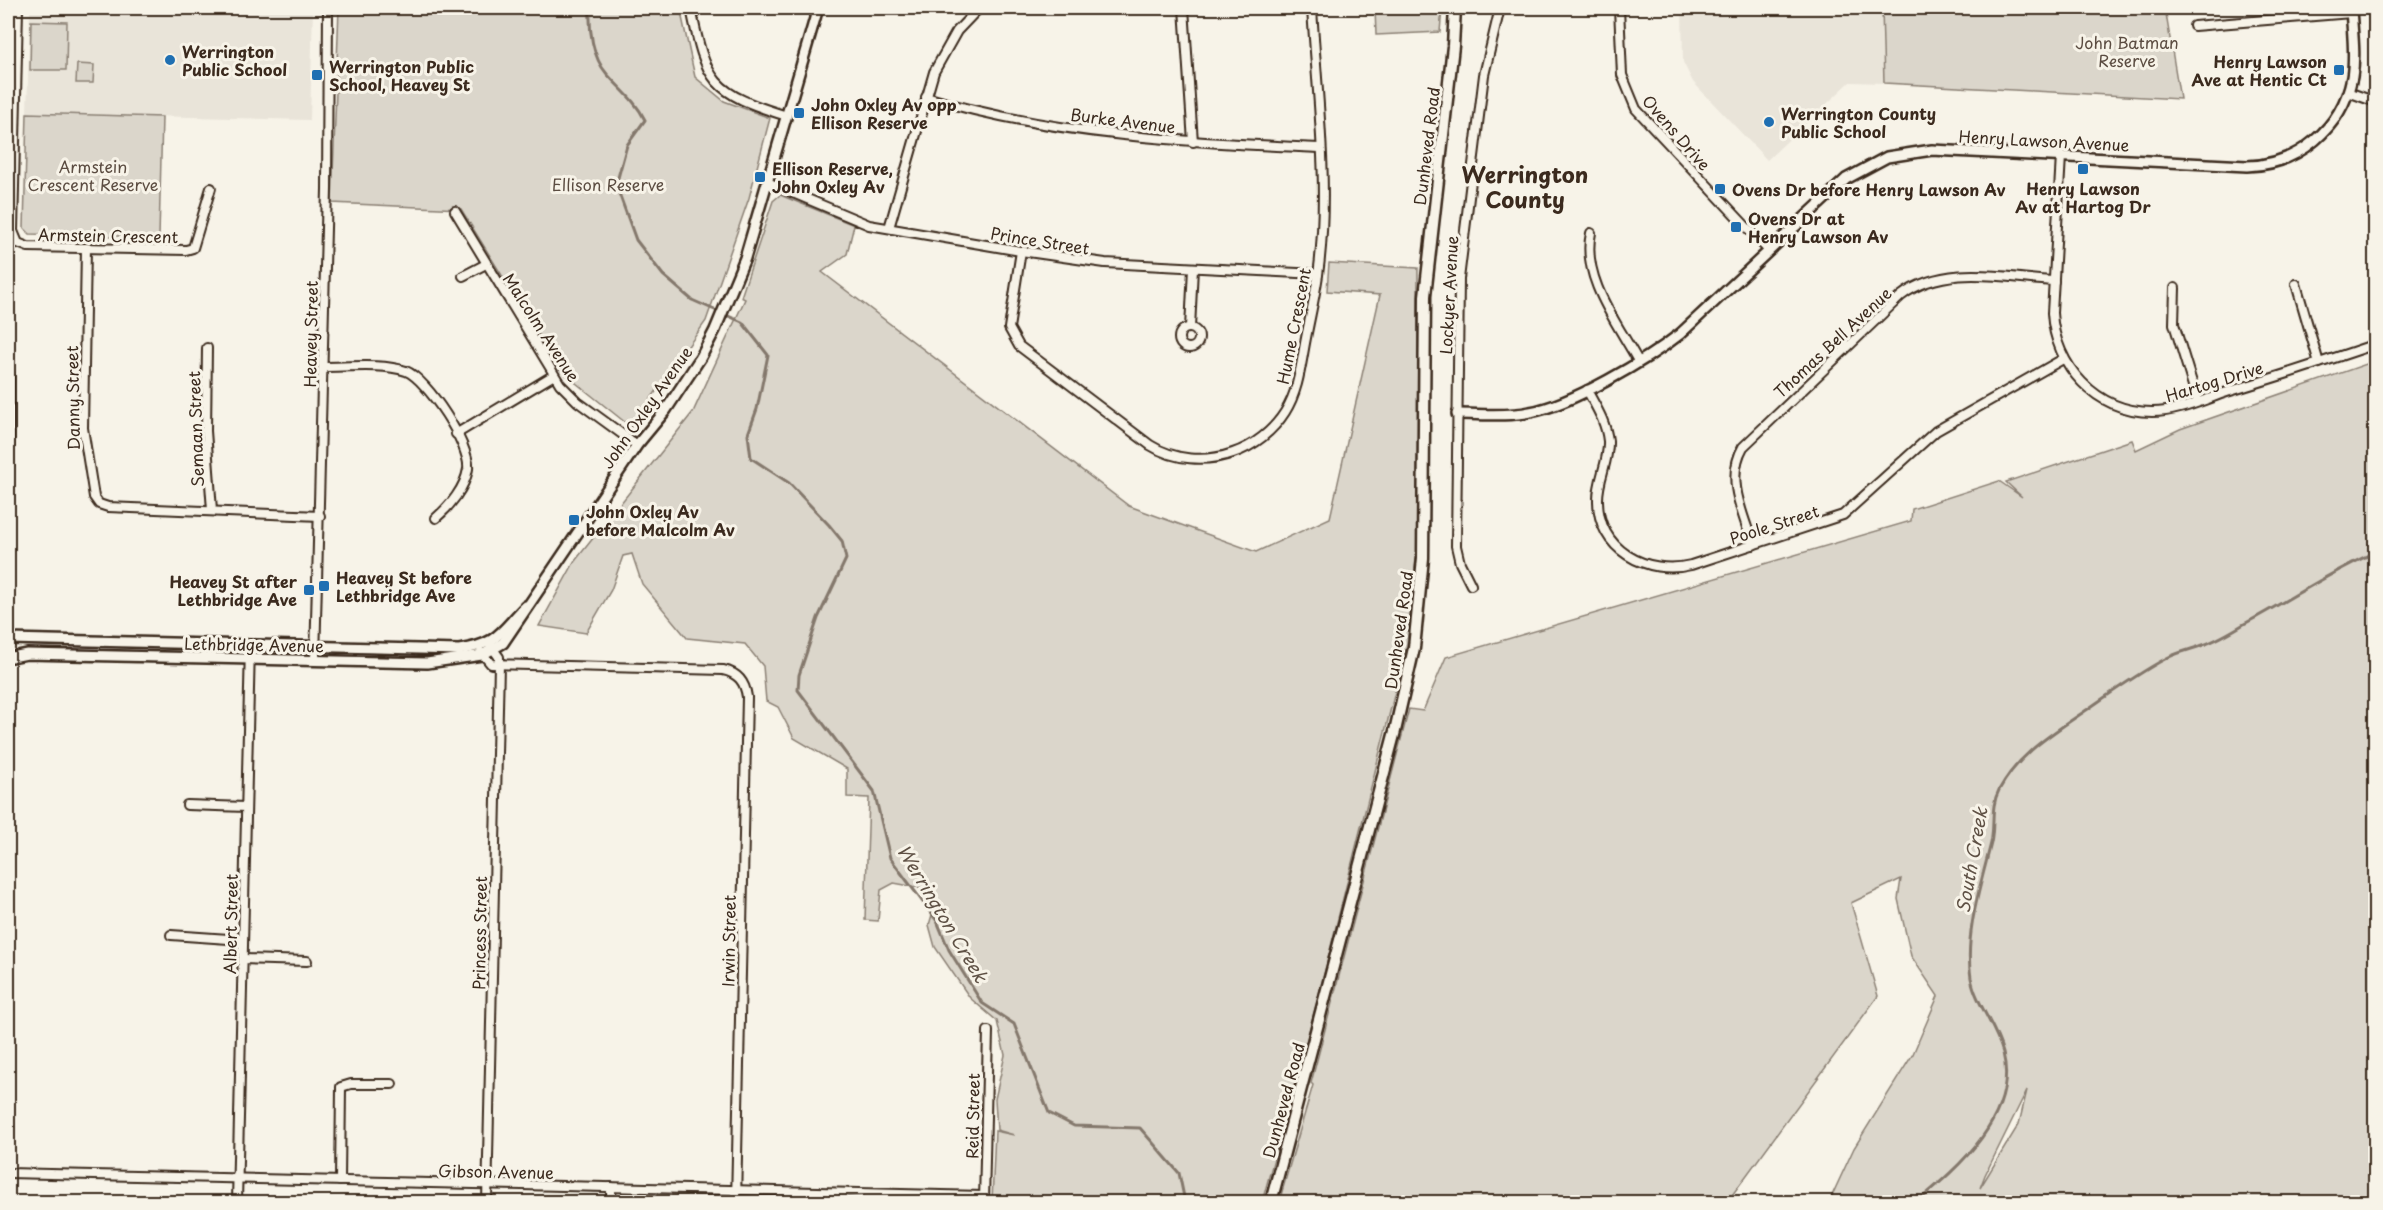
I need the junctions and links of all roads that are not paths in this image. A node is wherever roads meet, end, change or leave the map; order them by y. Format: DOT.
graph roads {
  1 [pos="18,8"];
  2 [pos="328,8"];
  3 [pos="691,8"];
  4 [pos="818,8"];
  5 [pos="979,8"];
  6 [pos="1184,8"];
  7 [pos="1312,8"];
  8 [pos="1455,8"];
  9 [pos="1461,8"];
  10 [pos="1500,8"];
  11 [pos="1619,8"];
  12 [pos="2351,10"];
  13 [pos="2194,26"];
  14 [pos="1453,46"];
  15 [pos="2348,92"];
  16 [pos="927,97"];
  17 [pos="2376,102"];
  18 [pos="787,116"];
  19 [pos="1193,142"];
  20 [pos="1320,148"];
  21 [pos="11,149"];
  22 [pos="2061,156"];
  23 [pos="767,182"];
  24 [pos="212,188"];
  25 [pos="454,211"];
  26 [pos="888,228"];
  27 [pos="1591,233"];
  28 [pos="86,248"];
  29 [pos="1768,250"];
  30 [pos="1021,251"];
  31 [pos="486,264"];
  32 [pos="1193,268"];
  33 [pos="1318,274"];
  34 [pos="463,276"];
  35 [pos="2054,281"];
  36 [pos="2295,284"];
  37 [pos="2175,288"];
  38 [pos="1190,328"];
  39 [pos="2376,344"];
  40 [pos="207,348"];
  41 [pos="2063,359"];
  42 [pos="1638,361"];
  43 [pos="2319,363"];
  44 [pos="323,367"];
  45 [pos="8,374"];
  46 [pos="554,375"];
  47 [pos="1587,390"];
  48 [pos="2198,402"];
  49 [pos="1457,414"];
  50 [pos="456,434"];
  51 [pos="637,445"];
  52 [pos="8,464"];
  53 [pos="212,510"];
  54 [pos="320,516"];
  55 [pos="436,518"];
  56 [pos="1753,545"];
  57 [pos="1471,585"];
  58 [pos="8,638"];
  59 [pos="250,646"];
  60 [pos="316,647"];
  61 [pos="486,649"];
  62 [pos="249,658"];
  63 [pos="10,659"];
  64 [pos="315,660"];
  65 [pos="499,664"];
  66 [pos="187,805"];
  67 [pos="246,807"];
  68 [pos="171,935"];
  69 [pos="243,940"];
  70 [pos="243,959"];
  71 [pos="307,961"];
  72 [pos="988,1031"];
  73 [pos="392,1084"];
  74 [pos="8,1173"];
  75 [pos="238,1179"];
  76 [pos="340,1181"];
  77 [pos="487,1184"];
  78 [pos="611,1187"];
  79 [pos="736,1190"];
  80 [pos="984,1199"];
  81 [pos="237,1203"];
  82 [pos="487,1203"];
  83 [pos="611,1203"];
  84 [pos="736,1203"];
  85 [pos="1271,1203"];
  1 -- 21 [label="street, Armstein Crescent"];
  2 -- 44 [label="street, Heavey Street"];
  3 -- 18 [label="street"];
  4 -- 18 [label="street, John Oxley Avenue"];
  5 -- 16 [label="street"];
  6 -- 19 [label="street"];
  7 -- 20 [label="street, Hume Crescent"];
  8 -- 14 [label="main road, Dunheved Road"];
  9 -- 14 [label="main road, Dunheved Road"];
  10 -- 49 [label="street, Lockyer Avenue"];
  11 -- 29 [label="street, Ovens Drive"];
  12 -- 13 [label="street"];
  12 -- 15 [label="street, Henry Lawson Avenue"];
  14 -- 85 [label="main road, Dunheved Road"];
  15 -- 17 [label="street"];
  15 -- 22 [label="street, Henry Lawson Avenue"];
  16 -- 19 [label="street, Burke Avenue"];
  16 -- 26 [label="street"];
  18 -- 23 [label="street, John Oxley Avenue"];
  19 -- 20 [label="street, Burke Avenue"];
  20 -- 33 [label="street, Hume Crescent"];
  21 -- 28 [label="street, Armstein Crescent"];
  22 -- 29 [label="street, Henry Lawson Avenue"];
  22 -- 35 [label="street, Hartog Drive"];
  23 -- 26 [label="street, Prince Street"];
  23 -- 51 [label="street, John Oxley Avenue"];
  24 -- 28 [label="street, Armstein Crescent"];
  25 -- 31 [label="street, Malcolm Avenue"];
  26 -- 30 [label="street, Prince Street"];
  27 -- 42 [label="street"];
  28 -- 53 [label="street, Danny Street"];
  29 -- 42 [label="street, Henry Lawson Avenue"];
  30 -- 32 [label="street, Prince Street"];
  30 -- 33 [label="street, Hume Crescent"];
  31 -- 34 [label="street, Malcolm Avenue"];
  31 -- 46 [label="street, Malcolm Avenue"];
  32 -- 33 [label="street, Prince Street"];
  32 -- 38 [label="street"];
  35 -- 41 [label="street, Hartog Drive"];
  35 -- 56 [label="street, Thomas Bell Avenue"];
  36 -- 43 [label="street"];
  37 -- 48 [label="street"];
  39 -- 43 [label="street, Hartog Drive"];
  40 -- 53 [label="street, Semaan Street"];
  41 -- 48 [label="street, Hartog Drive"];
  41 -- 56 [label="street, Poole Street"];
  42 -- 47 [label="street, Henry Lawson Avenue"];
  43 -- 48 [label="street, Hartog Drive"];
  44 -- 50 [label="street"];
  44 -- 54 [label="street, Heavey Street"];
  45 -- 52 [label="street"];
  46 -- 50 [label="street"];
  46 -- 51 [label="street, Malcolm Avenue"];
  47 -- 49 [label="street, Henry Lawson Avenue"];
  47 -- 56 [label="street, Poole Street"];
  49 -- 57 [label="street, Lockyer Avenue"];
  50 -- 55 [label="street"];
  51 -- 61 [label="street, John Oxley Avenue"];
  53 -- 54 [label="street, Danny Street"];
  54 -- 60 [label="street, Heavey Street"];
  58 -- 59 [label="street, Lethbridge Avenue"];
  58 -- 63 [label="street"];
  59 -- 60 [label="street, Lethbridge Avenue"];
  59 -- 62 [label="street, Albert Street"];
  60 -- 61 [label="street, Lethbridge Avenue"];
  60 -- 64 [label="street, Heavey Street"];
  61 -- 64 [label="street, Lethbridge Avenue"];
  61 -- 65 [label="street, Princess Street"];
  61 -- 65 [label="street"];
  62 -- 63 [label="street, Lethbridge Avenue"];
  62 -- 64 [label="street, Lethbridge Avenue"];
  62 -- 67 [label="street, Albert Street"];
  65 -- 77 [label="street, Princess Street"];
  65 -- 79 [label="street, Irwin Street"];
  66 -- 67 [label="street"];
  67 -- 69 [label="street, Albert Street"];
  68 -- 69 [label="street"];
  69 -- 70 [label="street, Albert Street"];
  70 -- 71 [label="street"];
  70 -- 75 [label="street, Albert Street"];
  72 -- 80 [label="street, Reid Street"];
  73 -- 76 [label="street"];
  74 -- 75 [label="street, Gibson Avenue"];
  75 -- 76 [label="street, Gibson Avenue"];
  75 -- 81 [label="street, Albert Street"];
  76 -- 77 [label="street, Gibson Avenue"];
  77 -- 78 [label="street, Gibson Avenue"];
  77 -- 82 [label="street, Princess Street"];
  78 -- 79 [label="street, Gibson Avenue"];
  78 -- 83 [label="street"];
  79 -- 80 [label="street, Gibson Avenue"];
  79 -- 84 [label="street, Irwin Street"];
}
